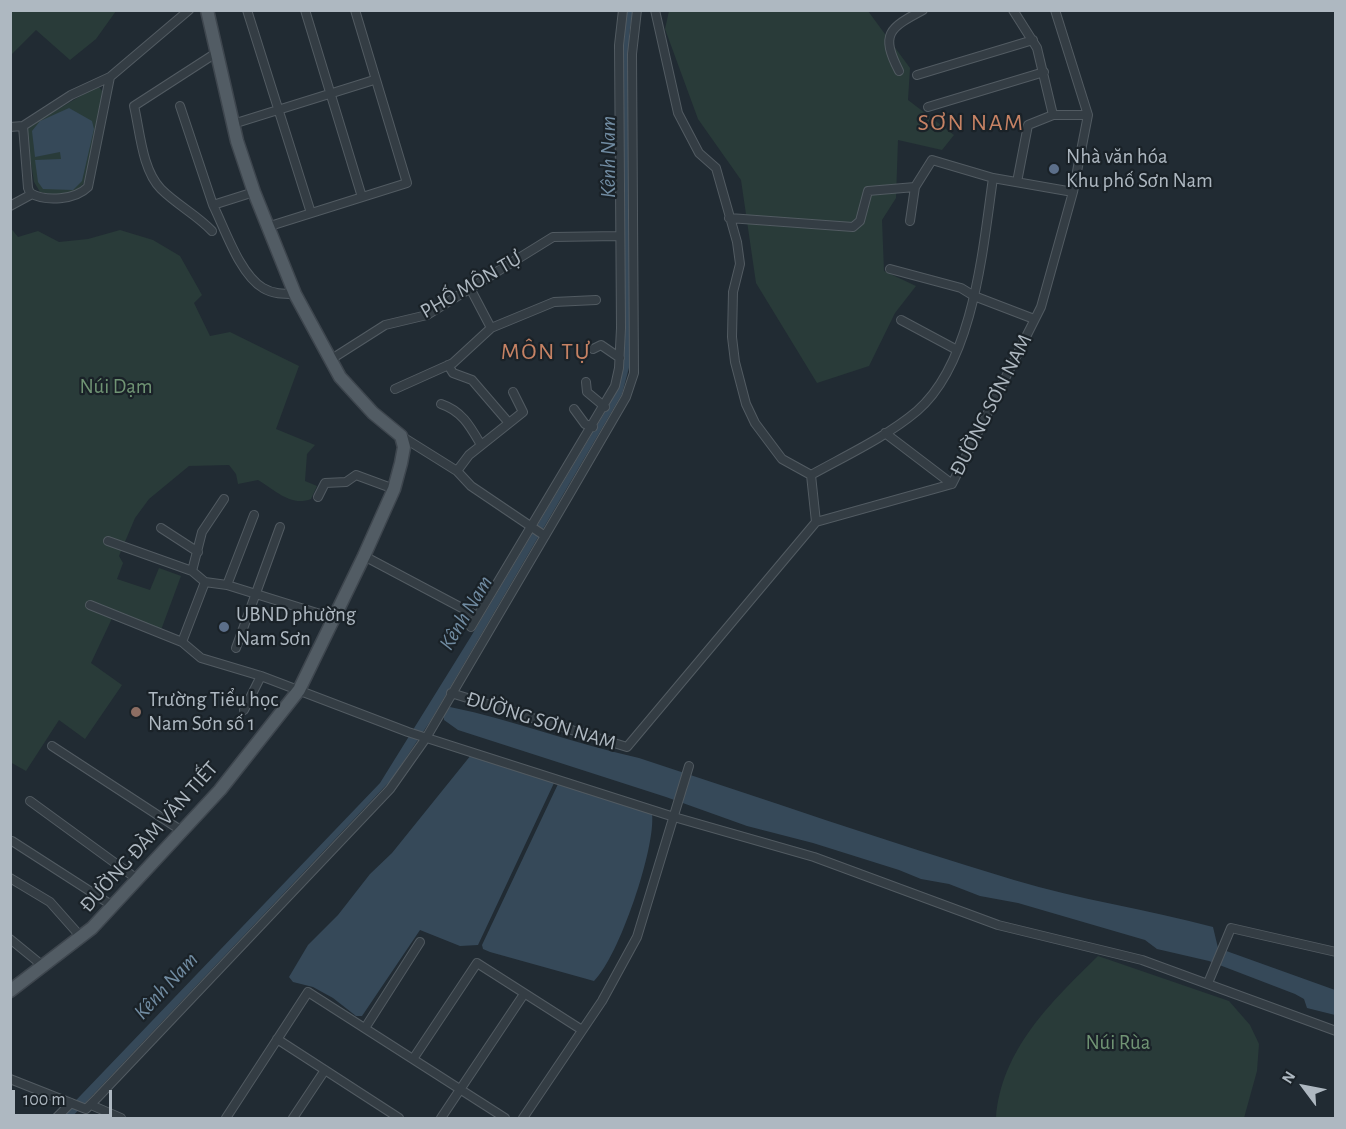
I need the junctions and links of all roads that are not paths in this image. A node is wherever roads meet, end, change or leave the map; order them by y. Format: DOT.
graph roads {
  1 [pos="189,10"];
  2 [pos="207,10"];
  3 [pos="247,10"];
  4 [pos="305,10"];
  5 [pos="356,10"];
  6 [pos="623,10"];
  7 [pos="637,10"];
  8 [pos="655,10"];
  9 [pos="923,10"];
  10 [pos="1013,10"];
  11 [pos="1055,10"];
  12 [pos="1033,40"];
  13 [pos="216,54"];
  14 [pos="899,70"];
  15 [pos="1044,72"];
  16 [pos="917,75"];
  17 [pos="110,77"];
  18 [pos="374,80"];
  19 [pos="329,94"];
  20 [pos="180,106"];
  21 [pos="928,107"];
  22 [pos="277,111"];
  23 [pos="1053,115"];
  24 [pos="1088,115"];
  25 [pos="233,124"];
  26 [pos="23,126"];
  27 [pos="10,127"];
  28 [pos="993,178"];
  29 [pos="1017,182"];
  30 [pos="915,187"];
  31 [pos="254,192"];
  32 [pos="1073,192"];
  33 [pos="32,194"];
  34 [pos="362,197"];
  35 [pos="213,205"];
  36 [pos="10,206"];
  37 [pos="311,213"];
  38 [pos="729,218"];
  39 [pos="910,221"];
  40 [pos="267,227"];
  41 [pos="212,231"];
  42 [pos="619,236"];
  43 [pos="890,269"];
  44 [pos="470,288"];
  45 [pos="295,294"];
  46 [pos="974,296"];
  47 [pos="596,300"];
  48 [pos="901,320"];
  49 [pos="1034,320"];
  50 [pos="491,328"];
  51 [pos="592,349"];
  52 [pos="957,350"];
  53 [pos="620,358"];
  54 [pos="330,360"];
  55 [pos="448,365"];
  56 [pos="586,382"];
  57 [pos="395,389"];
  58 [pos="513,393"];
  59 [pos="441,404"];
  60 [pos="605,407"];
  61 [pos="574,409"];
  62 [pos="509,423"];
  63 [pos="593,427"];
  64 [pos="885,433"];
  65 [pos="401,436"];
  66 [pos="481,446"];
  67 [pos="457,471"];
  68 [pos="811,475"];
  69 [pos="952,484"];
  70 [pos="394,489"];
  71 [pos="318,497"];
  72 [pos="224,499"];
  73 [pos="254,515"];
  74 [pos="816,522"];
  75 [pos="280,527"];
  76 [pos="161,528"];
  77 [pos="532,528"];
  78 [pos="545,536"];
  79 [pos="108,541"];
  80 [pos="198,552"];
  81 [pos="364,556"];
  82 [pos="192,571"];
  83 [pos="205,582"];
  84 [pos="227,585"];
  85 [pos="256,594"];
  86 [pos="90,605"];
  87 [pos="477,616"];
  88 [pos="333,618"];
  89 [pos="471,627"];
  90 [pos="182,642"];
  91 [pos="236,648"];
  92 [pos="261,676"];
  93 [pos="299,690"];
  94 [pos="451,693"];
  95 [pos="244,710"];
  96 [pos="426,738"];
  97 [pos="52,746"];
  98 [pos="689,766"];
  99 [pos="30,801"];
  100 [pos="675,815"];
  101 [pos="182,831"];
  102 [pos="12,841"];
  103 [pos="10,878"];
  104 [pos="137,879"];
  105 [pos="113,906"];
  106 [pos="81,937"];
  107 [pos="10,939"];
  108 [pos="420,942"];
  109 [pos="1335,952"];
  110 [pos="44,966"];
  111 [pos="1208,983"];
  112 [pos="10,991"];
  113 [pos="524,994"];
  114 [pos="365,1028"];
  115 [pos="582,1030"];
  116 [pos="1335,1031"];
  117 [pos="277,1039"];
  118 [pos="413,1059"];
  119 [pos="325,1070"];
  120 [pos="10,1079"];
  121 [pos="460,1090"];
  122 [pos="71,1103"];
  123 [pos="88,1107"];
  124 [pos="56,1119"];
  125 [pos="121,1119"];
  126 [pos="226,1119"];
  127 [pos="293,1119"];
  128 [pos="399,1119"];
  129 [pos="441,1119"];
  130 [pos="505,1119"];
  131 [pos="523,1119"];
  1 -- 17 [label="street"];
  2 -- 13 [label="main road"];
  3 -- 22 [label="street"];
  4 -- 19 [label="street"];
  5 -- 18 [label="street"];
  6 -- 42 [label="street"];
  7 -- 78 [label="street"];
  8 -- 38 [label="street"];
  9 -- 14 [label="street"];
  10 -- 12 [label="street"];
  11 -- 24 [label="street, ĐƯỜNG SƠN NAM"];
  12 -- 15 [label="street"];
  12 -- 16 [label="street"];
  13 -- 25 [label="main road"];
  13 -- 41 [label="street"];
  15 -- 21 [label="street"];
  15 -- 23 [label="street"];
  17 -- 26 [label="street"];
  17 -- 33 [label="street"];
  18 -- 19 [label="street"];
  18 -- 34 [label="street"];
  19 -- 22 [label="street"];
  19 -- 34 [label="street"];
  20 -- 35 [label="street"];
  22 -- 25 [label="street"];
  22 -- 37 [label="street"];
  23 -- 24 [label="street"];
  23 -- 29 [label="street"];
  24 -- 32 [label="street, ĐƯỜNG SƠN NAM"];
  25 -- 31 [label="main road"];
  26 -- 27 [label="street"];
  26 -- 33 [label="street"];
  28 -- 29 [label="street"];
  28 -- 30 [label="street"];
  28 -- 46 [label="street"];
  29 -- 32 [label="street"];
  30 -- 38 [label="street"];
  30 -- 39 [label="street"];
  31 -- 35 [label="street"];
  31 -- 40 [label="main road"];
  32 -- 49 [label="street, ĐƯỜNG SƠN NAM"];
  33 -- 36 [label="street"];
  34 -- 37 [label="street"];
  35 -- 45 [label="street"];
  37 -- 40 [label="street"];
  38 -- 68 [label="street"];
  40 -- 45 [label="main road"];
  42 -- 44 [label="street, PHỐ MÔN TỰ"];
  42 -- 53 [label="street"];
  43 -- 46 [label="street"];
  44 -- 50 [label="street"];
  44 -- 54 [label="street, PHỐ MÔN TỰ"];
  45 -- 54 [label="main road"];
  46 -- 49 [label="street"];
  46 -- 52 [label="street"];
  47 -- 50 [label="street"];
  48 -- 52 [label="street"];
  49 -- 69 [label="street, ĐƯỜNG SƠN NAM"];
  50 -- 55 [label="street"];
  51 -- 53 [label="street"];
  52 -- 64 [label="street"];
  53 -- 60 [label="street"];
  54 -- 65 [label="main road"];
  55 -- 57 [label="street"];
  55 -- 62 [label="street"];
  56 -- 60 [label="street"];
  58 -- 62 [label="street"];
  59 -- 66 [label="street"];
  60 -- 63 [label="street"];
  61 -- 63 [label="street"];
  62 -- 66 [label="street"];
  63 -- 77 [label="street"];
  64 -- 68 [label="street"];
  64 -- 69 [label="street"];
  65 -- 67 [label="street"];
  65 -- 70 [label="main road, ĐƯỜNG ĐÀM VĂN TIẾT"];
  66 -- 67 [label="street"];
  67 -- 77 [label="street"];
  68 -- 74 [label="street"];
  69 -- 74 [label="street, ĐƯỜNG SƠN NAM"];
  70 -- 71 [label="street"];
  70 -- 81 [label="main road, ĐƯỜNG ĐÀM VĂN TIẾT"];
  72 -- 80 [label="street"];
  73 -- 84 [label="street"];
  74 -- 94 [label="street, ĐƯỜNG SƠN NAM"];
  75 -- 85 [label="street"];
  76 -- 80 [label="street"];
  77 -- 78 [label="street"];
  77 -- 87 [label="street"];
  78 -- 94 [label="street"];
  79 -- 82 [label="street"];
  80 -- 82 [label="street"];
  81 -- 87 [label="street"];
  81 -- 88 [label="main road, ĐƯỜNG ĐÀM VĂN TIẾT"];
  82 -- 83 [label="street"];
  83 -- 84 [label="street"];
  83 -- 90 [label="street"];
  84 -- 85 [label="street"];
  85 -- 88 [label="street"];
  85 -- 91 [label="street"];
  86 -- 90 [label="street"];
  87 -- 89 [label="street"];
  88 -- 93 [label="main road, ĐƯỜNG ĐÀM VĂN TIẾT"];
  90 -- 92 [label="street"];
  92 -- 93 [label="street"];
  92 -- 95 [label="street"];
  93 -- 96 [label="street"];
  93 -- 101 [label="main road, ĐƯỜNG ĐÀM VĂN TIẾT"];
  94 -- 96 [label="street"];
  96 -- 100 [label="street"];
  96 -- 123 [label="street"];
  97 -- 101 [label="street"];
  98 -- 100 [label="street"];
  99 -- 104 [label="street"];
  100 -- 111 [label="street"];
  100 -- 115 [label="street"];
  101 -- 104 [label="main road, ĐƯỜNG ĐÀM VĂN TIẾT"];
  102 -- 105 [label="street"];
  103 -- 106 [label="street"];
  104 -- 105 [label="main road, ĐƯỜNG ĐÀM VĂN TIẾT"];
  105 -- 106 [label="main road, ĐƯỜNG ĐÀM VĂN TIẾT"];
  106 -- 110 [label="main road, ĐƯỜNG ĐÀM VĂN TIẾT"];
  107 -- 110 [label="street"];
  108 -- 114 [label="street"];
  109 -- 111 [label="street"];
  110 -- 112 [label="main road, ĐƯỜNG ĐÀM VĂN TIẾT"];
  111 -- 116 [label="street"];
  113 -- 115 [label="street"];
  113 -- 118 [label="street"];
  113 -- 121 [label="street"];
  114 -- 117 [label="street"];
  114 -- 118 [label="street"];
  115 -- 131 [label="street"];
  117 -- 119 [label="street"];
  117 -- 126 [label="street"];
  118 -- 121 [label="street"];
  119 -- 127 [label="street"];
  119 -- 128 [label="street"];
  120 -- 122 [label="street"];
  121 -- 129 [label="street"];
  121 -- 130 [label="street"];
  122 -- 123 [label="street"];
  122 -- 124 [label="street"];
  123 -- 125 [label="street"];
}
